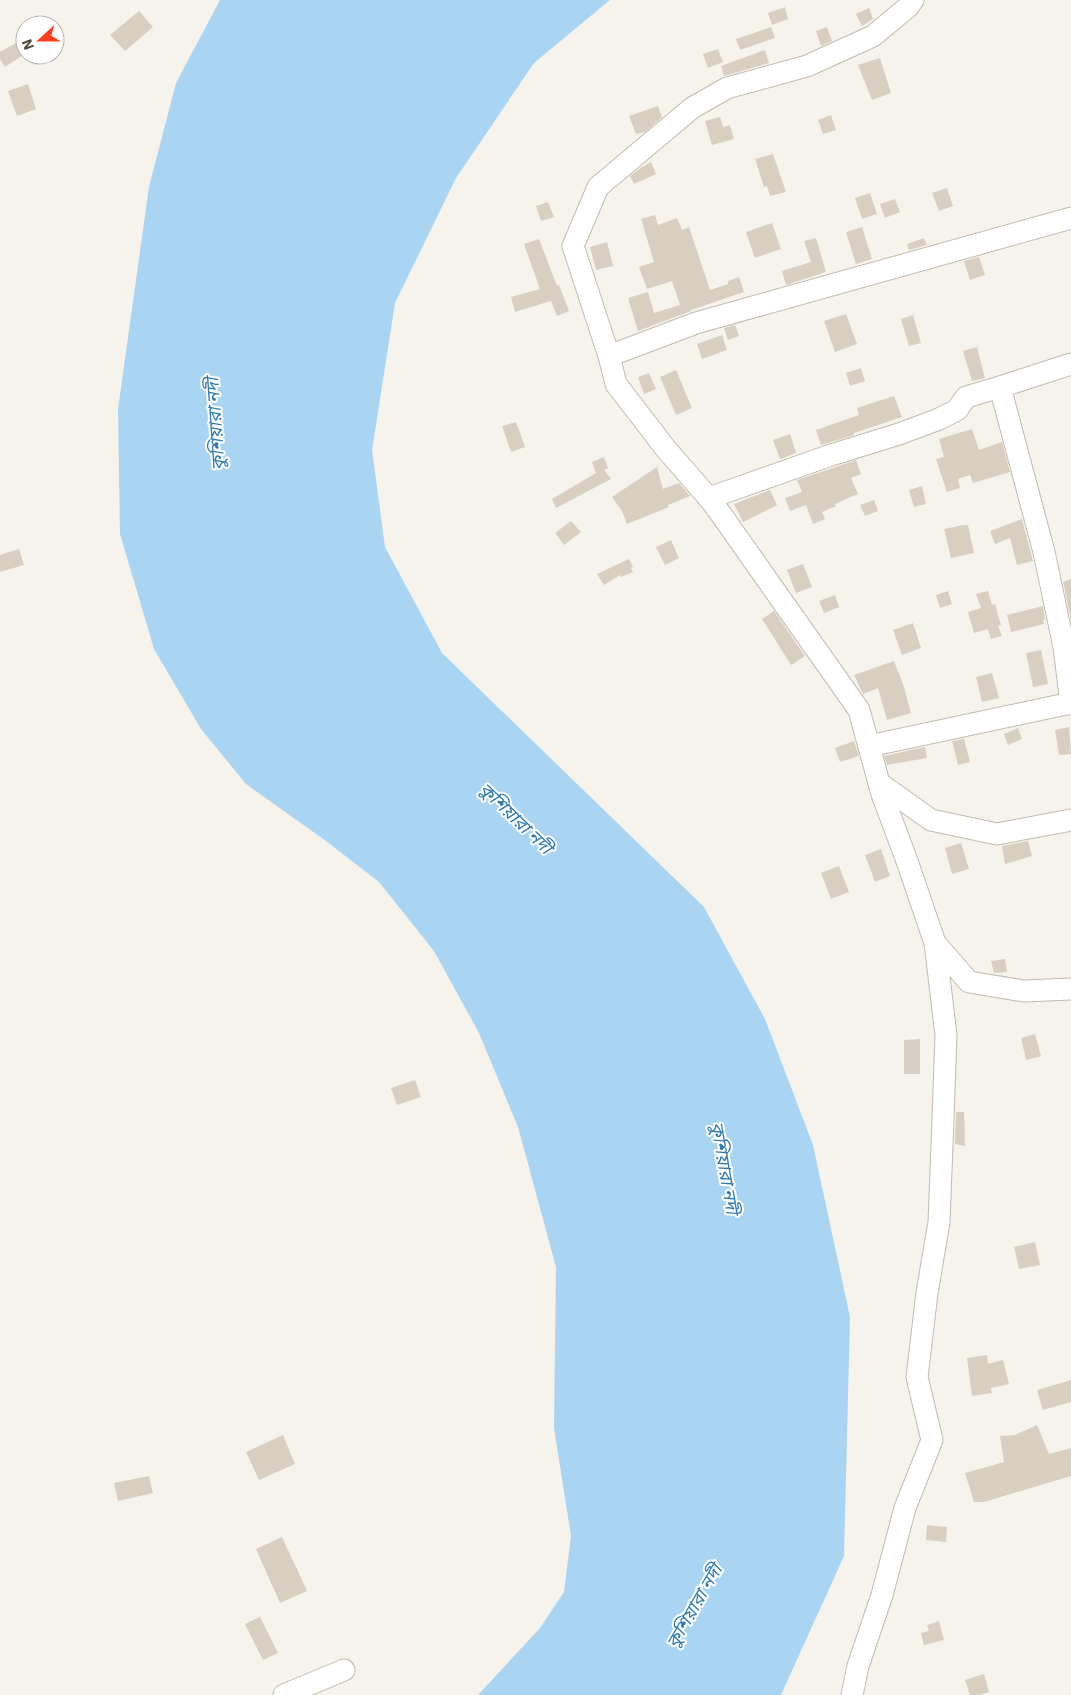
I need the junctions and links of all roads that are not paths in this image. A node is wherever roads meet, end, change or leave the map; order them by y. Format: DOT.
graph roads {
  1 [pos="913,0"];
  2 [pos="1071,218"];
  3 [pos="609,356"];
  4 [pos="1071,364"];
  5 [pos="1000,387"];
  6 [pos="709,498"];
  7 [pos="1071,703"];
  8 [pos="869,746"];
  9 [pos="879,783"];
  10 [pos="1071,820"];
  11 [pos="935,943"];
  12 [pos="1071,989"];
  13 [pos="344,1670"];
  14 [pos="284,1695"];
  15 [pos="852,1695"];
  1 -- 3 [label="street"];
  2 -- 3 [label="street"];
  3 -- 6 [label="street"];
  4 -- 5 [label="street"];
  5 -- 6 [label="street"];
  5 -- 7 [label="street"];
  6 -- 8 [label="street"];
  7 -- 8 [label="street"];
  8 -- 9 [label="street"];
  9 -- 10 [label="street"];
  9 -- 11 [label="street"];
  11 -- 12 [label="street"];
  11 -- 15 [label="street"];
  13 -- 14 [label="street"];
}
